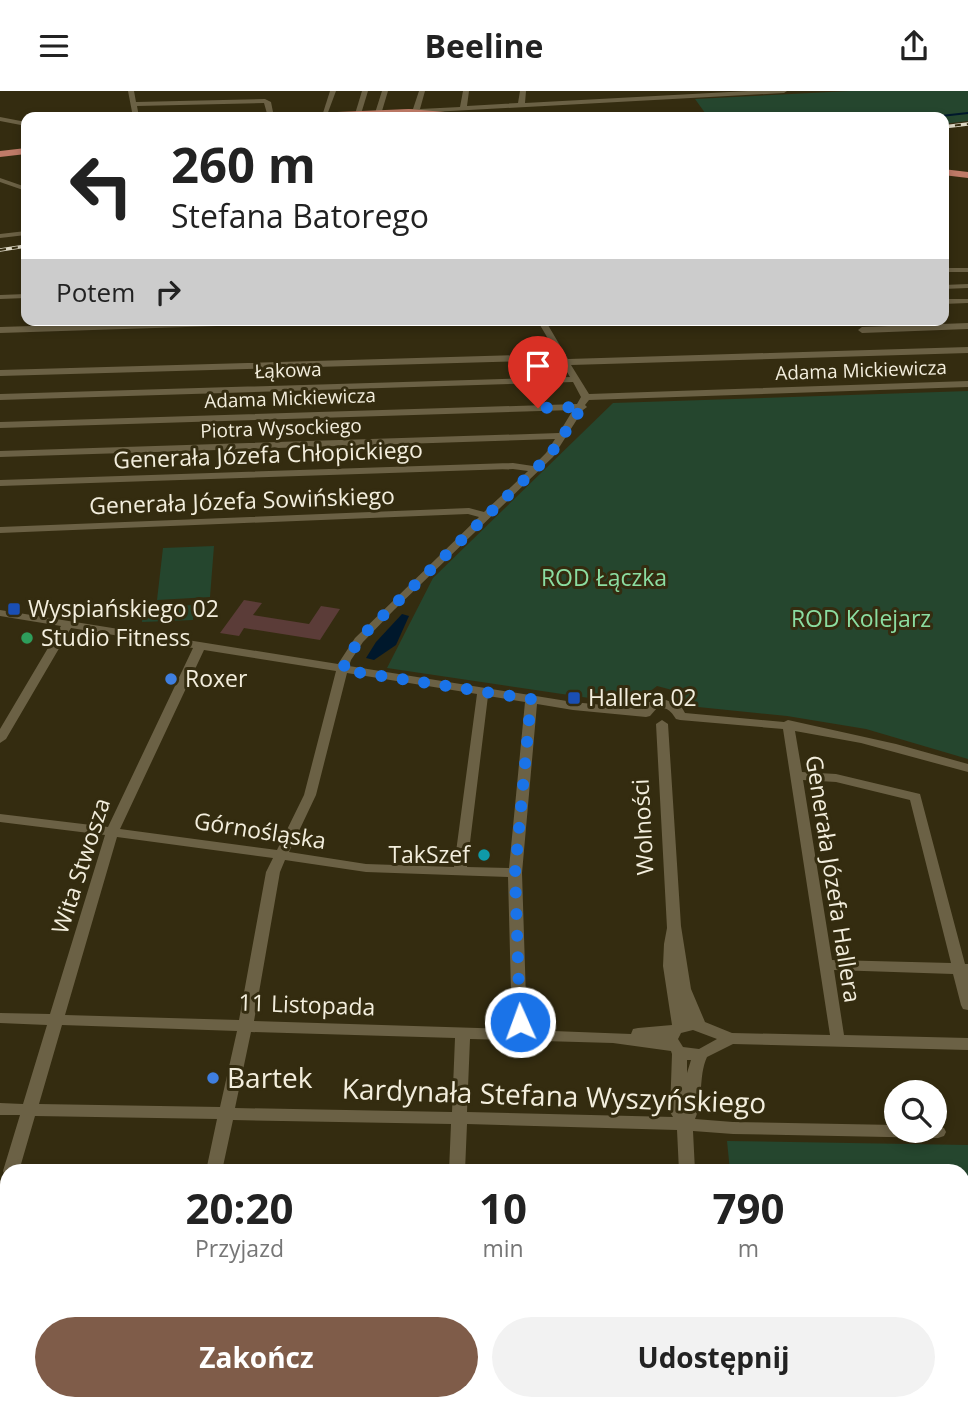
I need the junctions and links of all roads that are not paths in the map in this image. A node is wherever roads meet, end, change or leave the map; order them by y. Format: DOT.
graph roads {
  1 [pos="131,91"];
  2 [pos="333,91"];
  3 [pos="365,91"];
  4 [pos="385,91"];
  5 [pos="422,91"];
  6 [pos="466,91"];
  7 [pos="505,91"];
  8 [pos="523,91"];
  9 [pos="612,91"];
  10 [pos="784,91"];
  11 [pos="573,92"];
  12 [pos="683,95"];
  13 [pos="613,100"];
  14 [pos="574,102"];
  15 [pos="133,104"];
  16 [pos="521,105"];
  17 [pos="503,106"];
  18 [pos="463,108"];
  19 [pos="416,110"];
  20 [pos="135,112"];
  21 [pos="270,112"];
  22 [pos="325,112"];
  23 [pos="359,112"];
  24 [pos="378,112"];
  25 [pos="391,112"];
  26 [pos="455,112"];
  27 [pos="0,119"];
  28 [pos="21,123"];
  29 [pos="21,152"];
  30 [pos="0,154"];
  31 [pos="949,174"];
  32 [pos="968,176"];
  33 [pos="0,180"];
  34 [pos="21,187"];
  35 [pos="21,234"];
  36 [pos="0,236"];
  37 [pos="949,270"];
  38 [pos="968,270"];
  39 [pos="968,286"];
  40 [pos="949,287"];
  41 [pos="21,296"];
  42 [pos="0,297"];
  43 [pos="968,301"];
  44 [pos="949,302"];
  45 [pos="125,326"];
  46 [pos="545,326"];
  47 [pos="968,326"];
  48 [pos="0,330"];
  49 [pos="862,330"];
  50 [pos="968,350"];
  51 [pos="564,359"];
  52 [pos="0,373"];
  53 [pos="577,379"];
  54 [pos="968,384"];
  55 [pos="0,397"];
  56 [pos="584,402"];
  57 [pos="0,425"];
  58 [pos="563,436"];
  59 [pos="0,454"];
  60 [pos="537,469"];
  61 [pos="0,483"];
  62 [pos="485,516"];
  63 [pos="0,530"];
  64 [pos="0,614"];
  65 [pos="68,624"];
  66 [pos="200,646"];
  67 [pos="343,670"];
  68 [pos="483,692"];
  69 [pos="531,699"];
  70 [pos="646,713"];
  71 [pos="680,716"];
  72 [pos="788,724"];
  73 [pos="662,725"];
  74 [pos="0,739"];
  75 [pos="968,768"];
  76 [pos="795,776"];
  77 [pos="0,818"];
  78 [pos="113,832"];
  79 [pos="282,855"];
  80 [pos="460,871"];
  81 [pos="515,873"];
  82 [pos="674,926"];
  83 [pos="827,965"];
  84 [pos="964,969"];
  85 [pos="968,1005"];
  86 [pos="0,1018"];
  87 [pos="58,1020"];
  88 [pos="245,1025"];
  89 [pos="704,1027"];
  90 [pos="676,1028"];
  91 [pos="463,1033"];
  92 [pos="520,1035"];
  93 [pos="613,1038"];
  94 [pos="731,1038"];
  95 [pos="838,1041"];
  96 [pos="968,1044"];
  97 [pos="677,1049"];
  98 [pos="707,1052"];
  99 [pos="0,1109"];
  100 [pos="29,1110"];
  101 [pos="225,1113"];
  102 [pos="458,1117"];
  103 [pos="685,1124"];
  104 [pos="884,1130"];
  105 [pos="13,1164"];
  106 [pos="215,1164"];
  107 [pos="457,1164"];
  108 [pos="687,1164"];
  1 -- 15 [label="street"];
  2 -- 22 [label="street"];
  3 -- 23 [label="street"];
  4 -- 24 [label="street"];
  5 -- 19 [label="street"];
  6 -- 18 [label="street"];
  7 -- 17 [label="street"];
  8 -- 16 [label="street"];
  9 -- 13 [label="street"];
  10 -- 12 [label="street"];
  11 -- 14 [label="street"];
  12 -- 13 [label="street"];
  13 -- 14 [label="street"];
  14 -- 16 [label="street"];
  15 -- 20 [label="street"];
  15 -- 21 [label="street"];
  16 -- 17 [label="street"];
  17 -- 18 [label="street"];
  18 -- 19 [label="street"];
  18 -- 26 [label="street"];
  19 -- 25 [label="street"];
  27 -- 28 [label="street"];
  29 -- 30 [label="main road"];
  31 -- 32 [label="main road"];
  33 -- 34 [label="street"];
  35 -- 36 [label="street"];
  37 -- 38 [label="street"];
  39 -- 40 [label="street"];
  41 -- 42 [label="street"];
  43 -- 44 [label="street"];
  45 -- 48 [label="street"];
  46 -- 51 [label="street"];
  47 -- 49 [label="street"];
  50 -- 51 [label="street"];
  51 -- 52 [label="street"];
  51 -- 53 [label="street"];
  53 -- 55 [label="street, Łąkowa"];
  53 -- 56 [label="street"];
  54 -- 56 [label="street, Adama Mickiewicza"];
  56 -- 57 [label="street, Adama Mickiewicza"];
  56 -- 58 [label="street"];
  58 -- 59 [label="street, Piotra Wysockiego"];
  58 -- 60 [label="street"];
  60 -- 61 [label="street, Generała Józefa Chłopickiego"];
  60 -- 62 [label="street"];
  62 -- 63 [label="street, Generała Józefa Sowińskiego"];
  62 -- 67 [label="street"];
  64 -- 65 [label="street"];
  65 -- 66 [label="street"];
  65 -- 74 [label="street"];
  66 -- 67 [label="street"];
  66 -- 78 [label="street, Wita Stwosza"];
  67 -- 68 [label="street"];
  67 -- 79 [label="street"];
  68 -- 69 [label="street"];
  68 -- 80 [label="street"];
  69 -- 70 [label="street"];
  69 -- 81 [label="street"];
  70 -- 71 [label="street"];
  70 -- 73 [label="street"];
  71 -- 72 [label="street"];
  71 -- 73 [label="street"];
  72 -- 75 [label="street"];
  72 -- 76 [label="street, Generała Józefa Hallera"];
  73 -- 82 [label="street, Wolności"];
  76 -- 83 [label="street, Generała Józefa Hallera"];
  76 -- 84 [label="street"];
  77 -- 78 [label="street, Górnośląska"];
  78 -- 79 [label="street, Górnośląska"];
  78 -- 87 [label="street, Wita Stwosza"];
  79 -- 80 [label="street, Górnośląska"];
  79 -- 88 [label="street"];
  80 -- 81 [label="street, Górnośląska"];
  81 -- 92 [label="street"];
  82 -- 89 [label="street, Wolności"];
  82 -- 90 [label="street, Wolności"];
  83 -- 84 [label="street"];
  83 -- 95 [label="street, Generała Józefa Hallera"];
  84 -- 85 [label="street"];
  86 -- 87 [label="street, 11 Listopada"];
  87 -- 88 [label="street, 11 Listopada"];
  87 -- 100 [label="street, Wita Stwosza"];
  88 -- 91 [label="street, 11 Listopada"];
  88 -- 101 [label="street"];
  89 -- 90 [label="street"];
  89 -- 94 [label="street"];
  89 -- 98 [label="street"];
  90 -- 93 [label="street, 11 Listopada"];
  90 -- 97 [label="street"];
  91 -- 92 [label="street, 11 Listopada"];
  91 -- 102 [label="street"];
  92 -- 93 [label="street, 11 Listopada"];
  93 -- 97 [label="street, 11 Listopada"];
  94 -- 95 [label="street"];
  94 -- 98 [label="street"];
  95 -- 96 [label="street"];
  97 -- 98 [label="street"];
  97 -- 103 [label="street"];
  98 -- 103 [label="street"];
  99 -- 100 [label="street, Kardynała Stefana Wyszyńskiego"];
  100 -- 101 [label="street, Kardynała Stefana Wyszyńskiego"];
  100 -- 105 [label="street"];
  101 -- 102 [label="street, Kardynała Stefana Wyszyńskiego"];
  101 -- 106 [label="street"];
  102 -- 103 [label="street, Kardynała Stefana Wyszyńskiego"];
  102 -- 107 [label="street"];
  103 -- 104 [label="street, Kardynała Stefana Wyszyńskiego"];
  103 -- 108 [label="street"];
}
